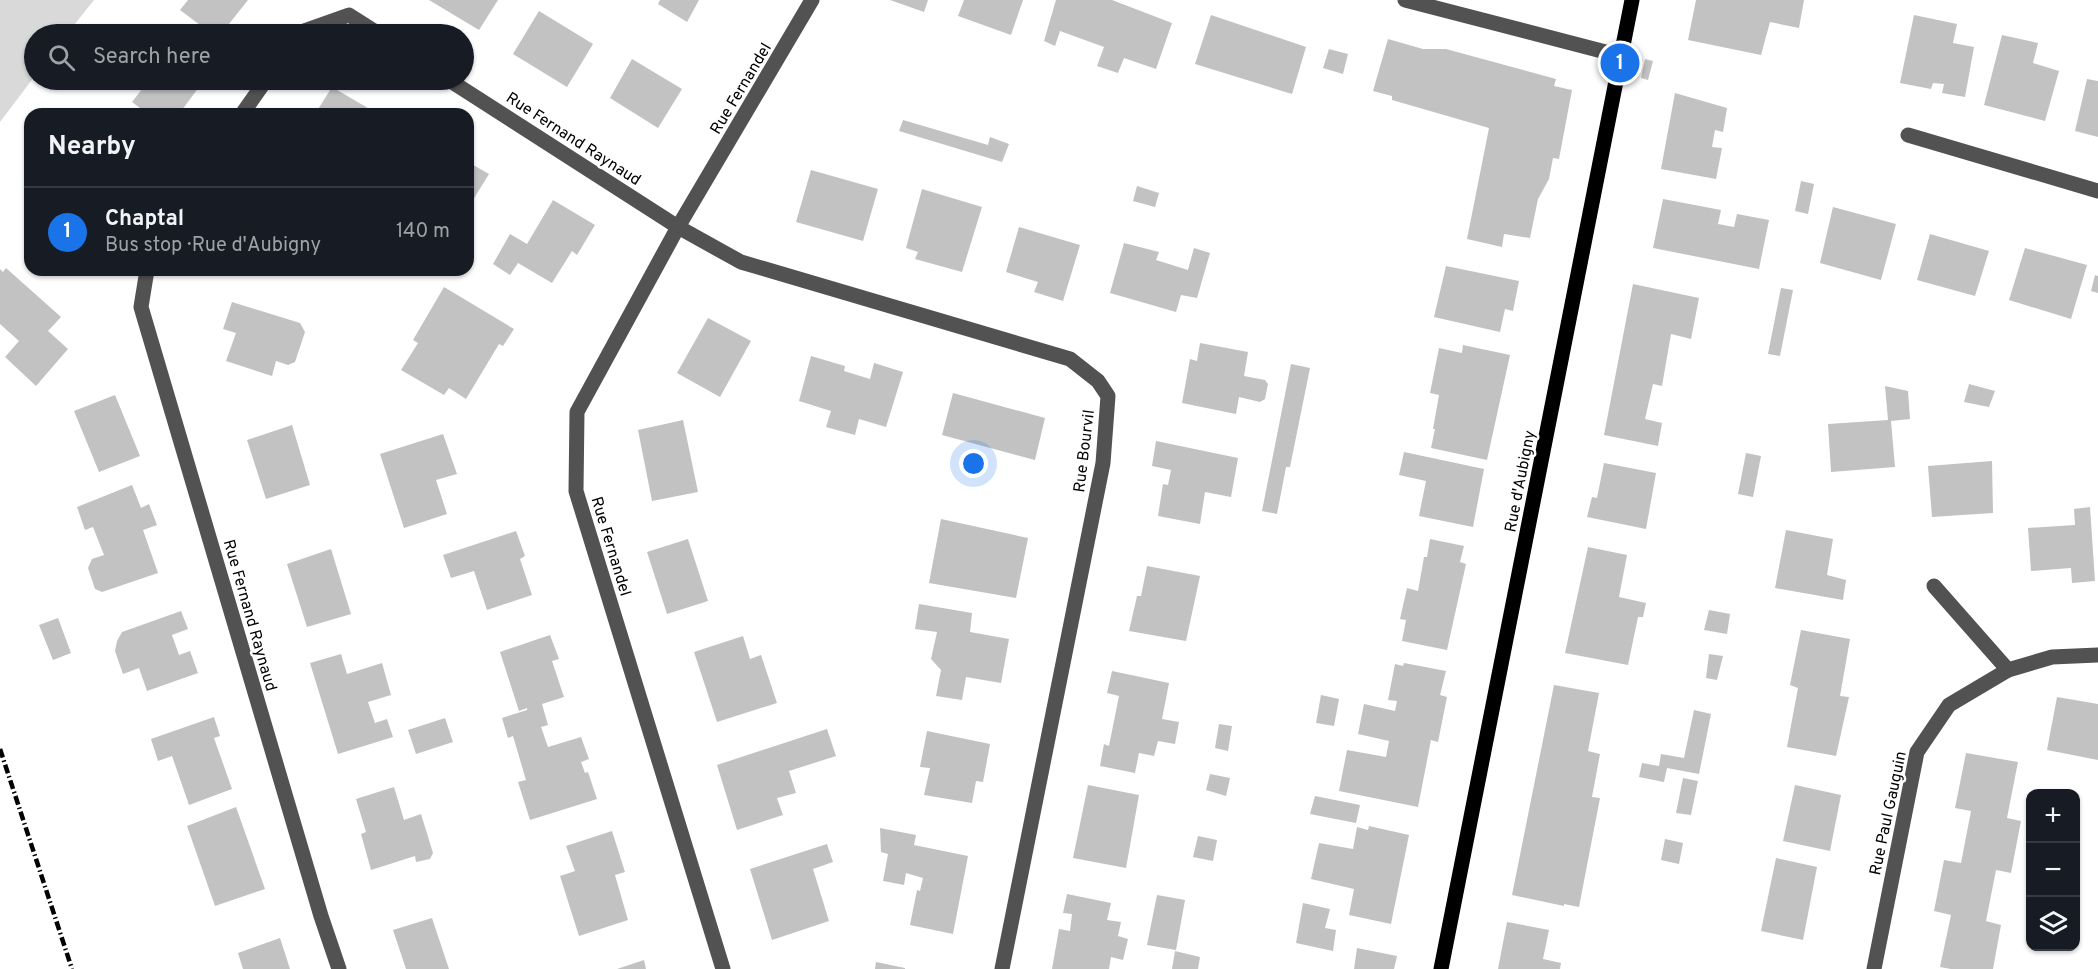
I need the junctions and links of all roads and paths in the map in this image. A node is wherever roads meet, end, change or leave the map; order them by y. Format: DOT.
graph roads {
  1 [pos="812,0"];
  2 [pos="1405,0"];
  3 [pos="1632,0"];
  4 [pos="324,24"];
  5 [pos="363,24"];
  6 [pos="1621,56"];
  7 [pos="259,90"];
  8 [pos="465,90"];
  9 [pos="246,108"];
  10 [pos="1908,135"];
  11 [pos="2098,191"];
  12 [pos="678,227"];
  13 [pos="146,276"];
  14 [pos="1934,586"];
  15 [pos="2098,656"];
  16 [pos="2008,670"];
  17 [pos="339,969"];
  18 [pos="723,969"];
  19 [pos="1002,969"];
  20 [pos="1441,969"];
  21 [pos="1874,969"];
  1 -- 12 [label="street, Rue Fernandel"];
  2 -- 6 [label="street"];
  3 -- 6 [label="main road, Rue d'Aubigny"];
  4 -- 5 [label="street"];
  6 -- 20 [label="main road, Rue d'Aubigny"];
  7 -- 9 [label="street"];
  8 -- 12 [label="street, Rue Fernand Raynaud"];
  10 -- 11 [label="street"];
  12 -- 18 [label="street, Rue Fernandel"];
  12 -- 19 [label="street, Rue Bourvil"];
  13 -- 17 [label="street, Rue Fernand Raynaud"];
  14 -- 16 [label="street"];
  15 -- 16 [label="street, Rue Paul Gauguin"];
  16 -- 21 [label="street, Rue Paul Gauguin"];
}
